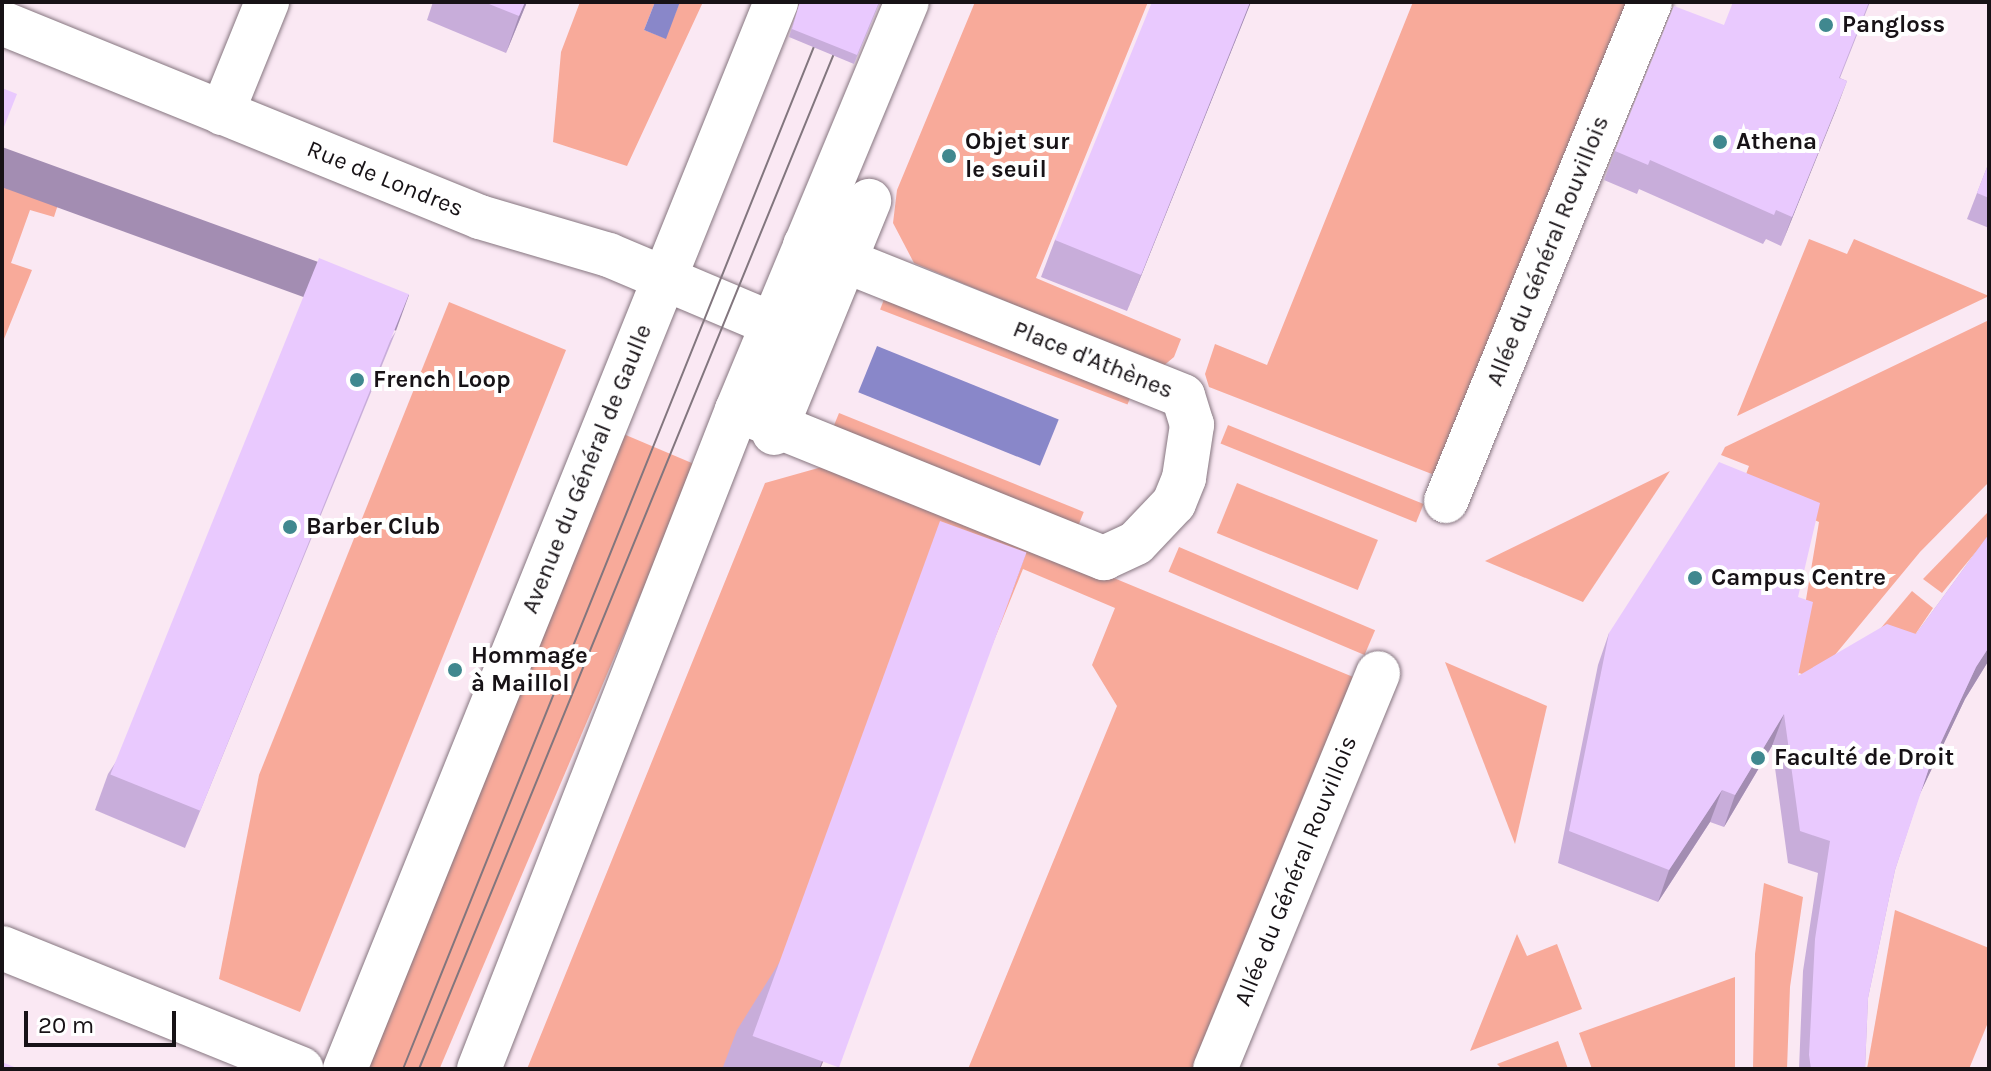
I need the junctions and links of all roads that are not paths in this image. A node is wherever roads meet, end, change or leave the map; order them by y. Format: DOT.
graph roads {
  1 [pos="267,2"];
  2 [pos="776,2"];
  3 [pos="907,2"];
  4 [pos="1650,2"];
  5 [pos="2,23"];
  6 [pos="222,113"];
  7 [pos="869,201"];
  8 [pos="825,253"];
  9 [pos="663,279"];
  10 [pos="772,324"];
  11 [pos="737,410"];
  12 [pos="776,430"];
  13 [pos="1446,501"];
  14 [pos="1378,673"];
  15 [pos="2,948"];
  16 [pos="301,1069"];
  17 [pos="345,1069"];
  18 [pos="479,1069"];
  19 [pos="1215,1069"];
  1 -- 6 [label="street"];
  2 -- 9 [label="street, Avenue du Général de Gaulle"];
  3 -- 8 [label="street"];
  4 -- 13 [label="street, Allée du Général Rouvillois"];
  5 -- 6 [label="street, Rue de Londres"];
  6 -- 9 [label="street, Rue de Londres"];
  7 -- 8 [label="street"];
  8 -- 10 [label="street"];
  8 -- 12 [label="street"];
  8 -- 12 [label="street, Place d'Athènes"];
  9 -- 10 [label="street, Rue de Londres"];
  9 -- 17 [label="street, Avenue du Général de Gaulle"];
  10 -- 11 [label="street"];
  11 -- 12 [label="street, Place d'Athènes"];
  11 -- 18 [label="street"];
  14 -- 19 [label="street, Allée du Général Rouvillois"];
  15 -- 16 [label="street"];
}
